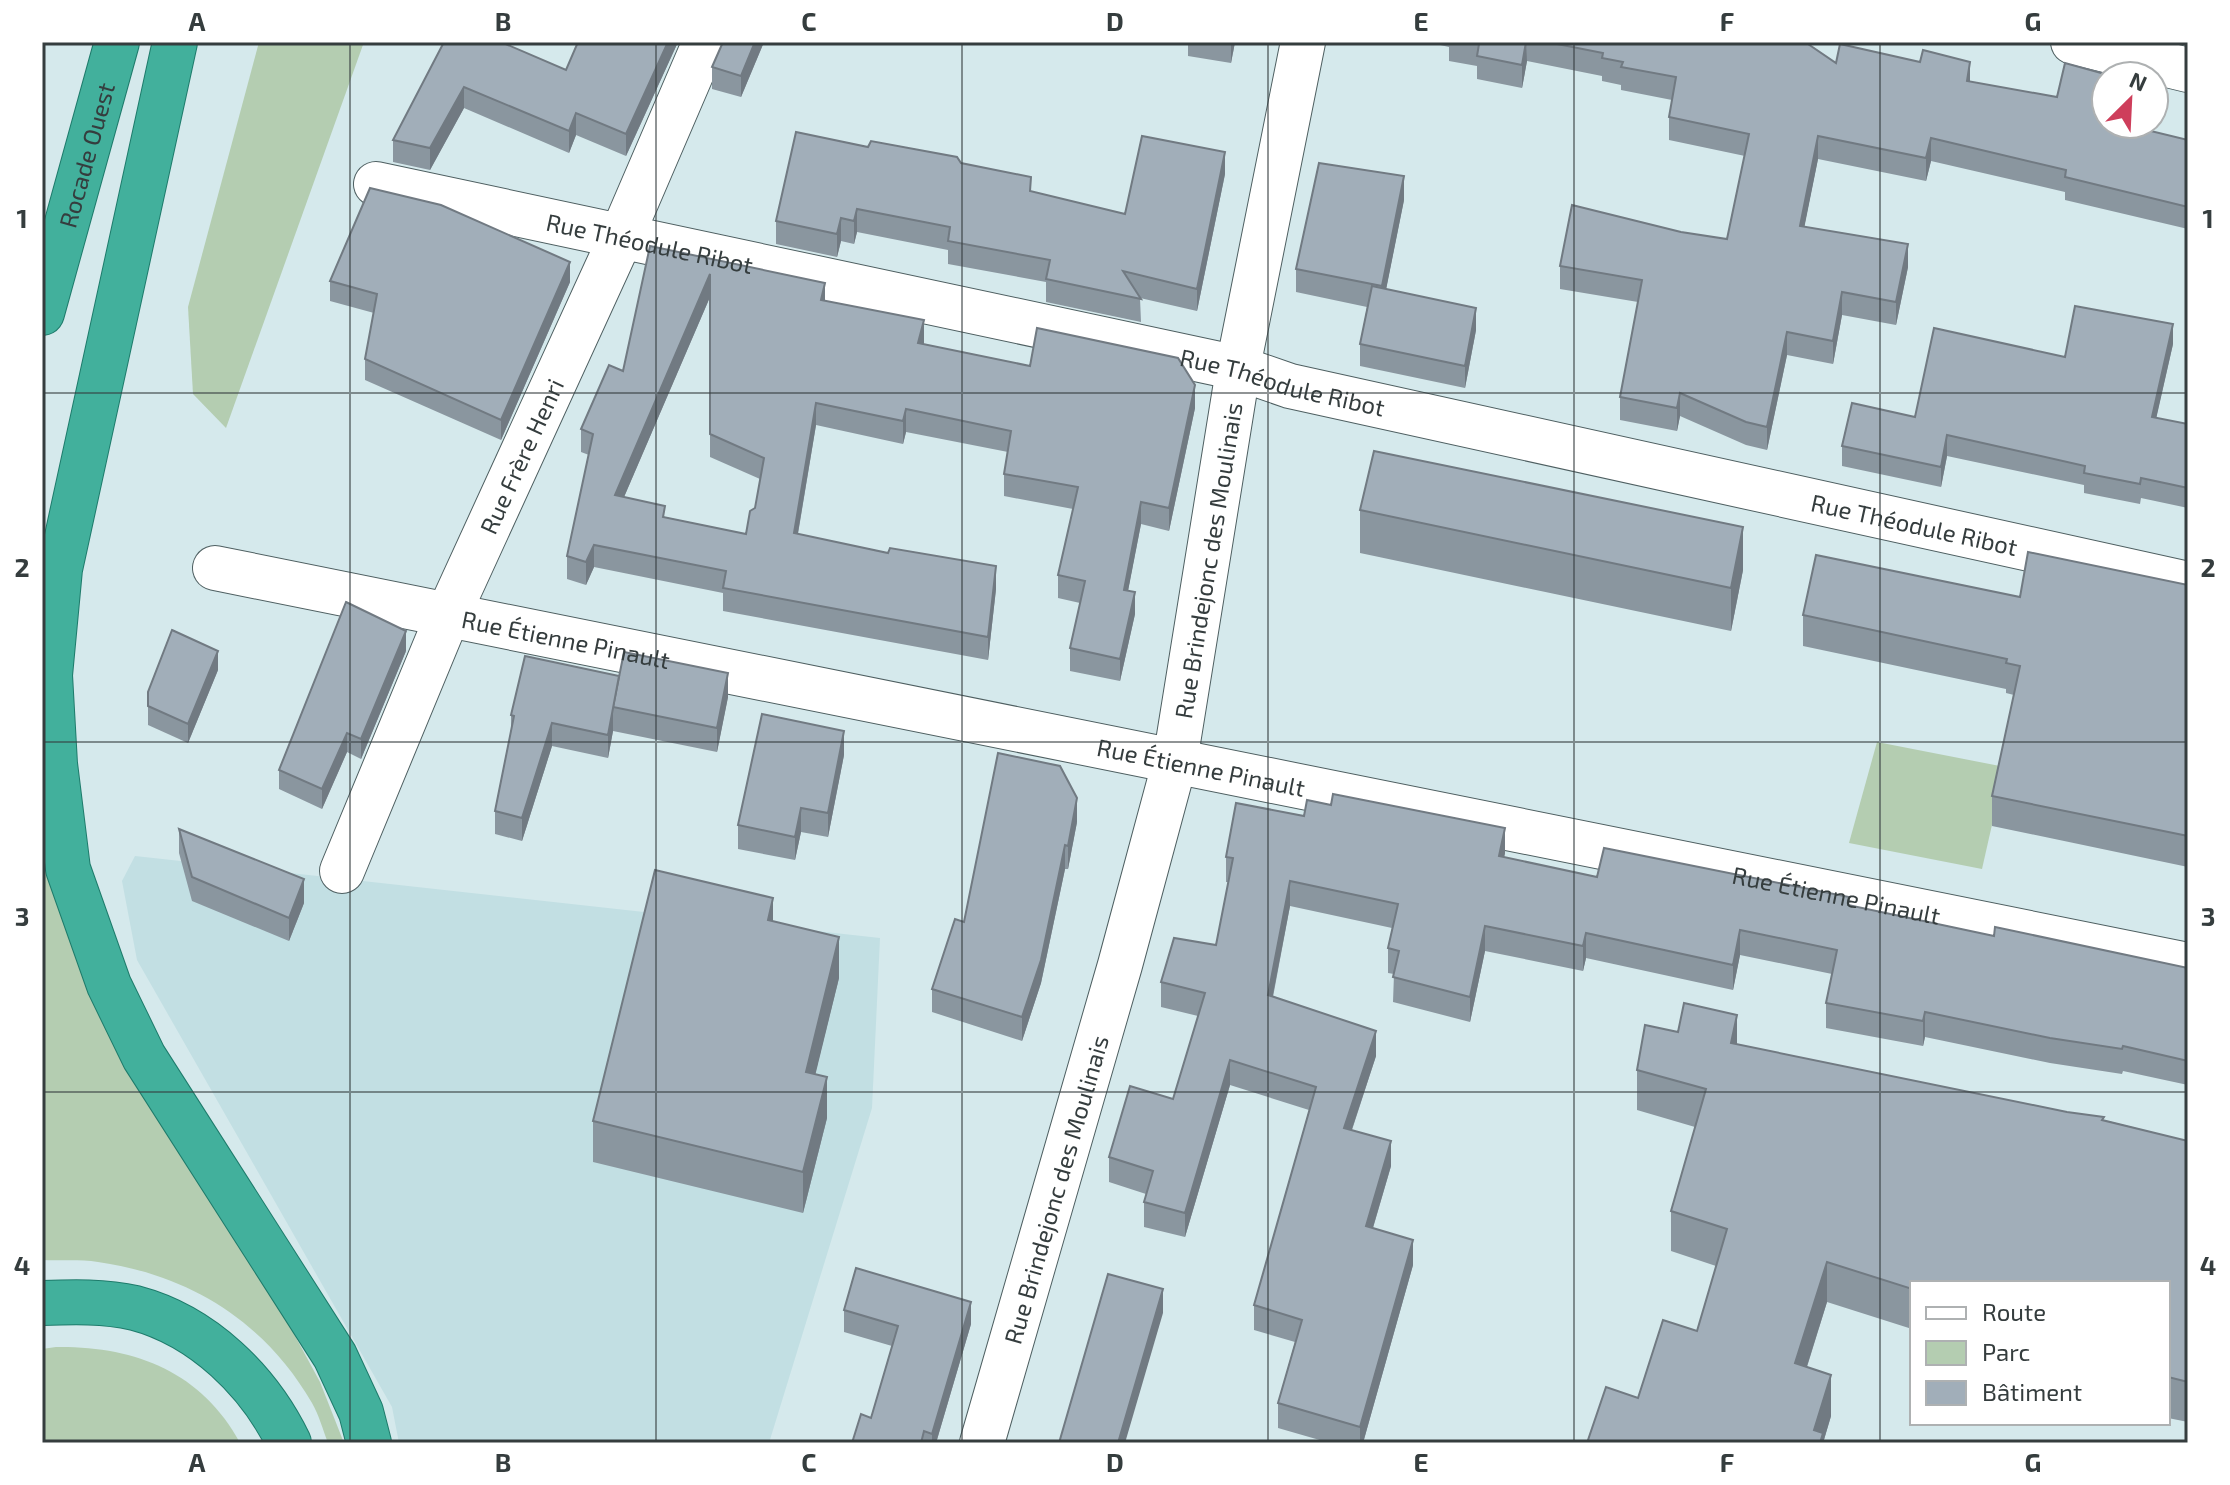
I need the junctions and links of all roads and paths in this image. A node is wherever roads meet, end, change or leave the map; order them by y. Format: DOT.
graph roads {
  1 [pos="117,42"];
  2 [pos="175,42"];
  3 [pos="705,42"];
  4 [pos="1303,42"];
  5 [pos="2073,42"];
  6 [pos="2188,70"];
  7 [pos="376,184"];
  8 [pos="622,235"];
  9 [pos="42,313"];
  10 [pos="1238,368"];
  11 [pos="215,568"];
  12 [pos="2188,584"];
  13 [pos="448,615"];
  14 [pos="1175,761"];
  15 [pos="342,871"];
  16 [pos="2188,965"];
  17 [pos="42,1303"];
  18 [pos="289,1443"];
  19 [pos="369,1443"];
  20 [pos="982,1443"];
  1 -- 9 [label="highway, Rocade Ouest"];
  2 -- 19 [label="highway"];
  3 -- 8 [label="street, Rue Frère Henri"];
  4 -- 10 [label="street, Rue Brindejonc des Moulinais"];
  5 -- 6 [label="street"];
  7 -- 8 [label="street, Rue Théodule Ribot"];
  8 -- 10 [label="street, Rue Théodule Ribot"];
  8 -- 13 [label="street, Rue Frère Henri"];
  10 -- 12 [label="street, Rue Théodule Ribot"];
  10 -- 14 [label="street, Rue Brindejonc des Moulinais"];
  11 -- 13 [label="street, Rue Étienne Pinault"];
  13 -- 14 [label="street, Rue Étienne Pinault"];
  13 -- 15 [label="street, Rue Frère Henri"];
  14 -- 16 [label="street, Rue Étienne Pinault"];
  14 -- 20 [label="street, Rue Brindejonc des Moulinais"];
  17 -- 18 [label="highway"];
}
